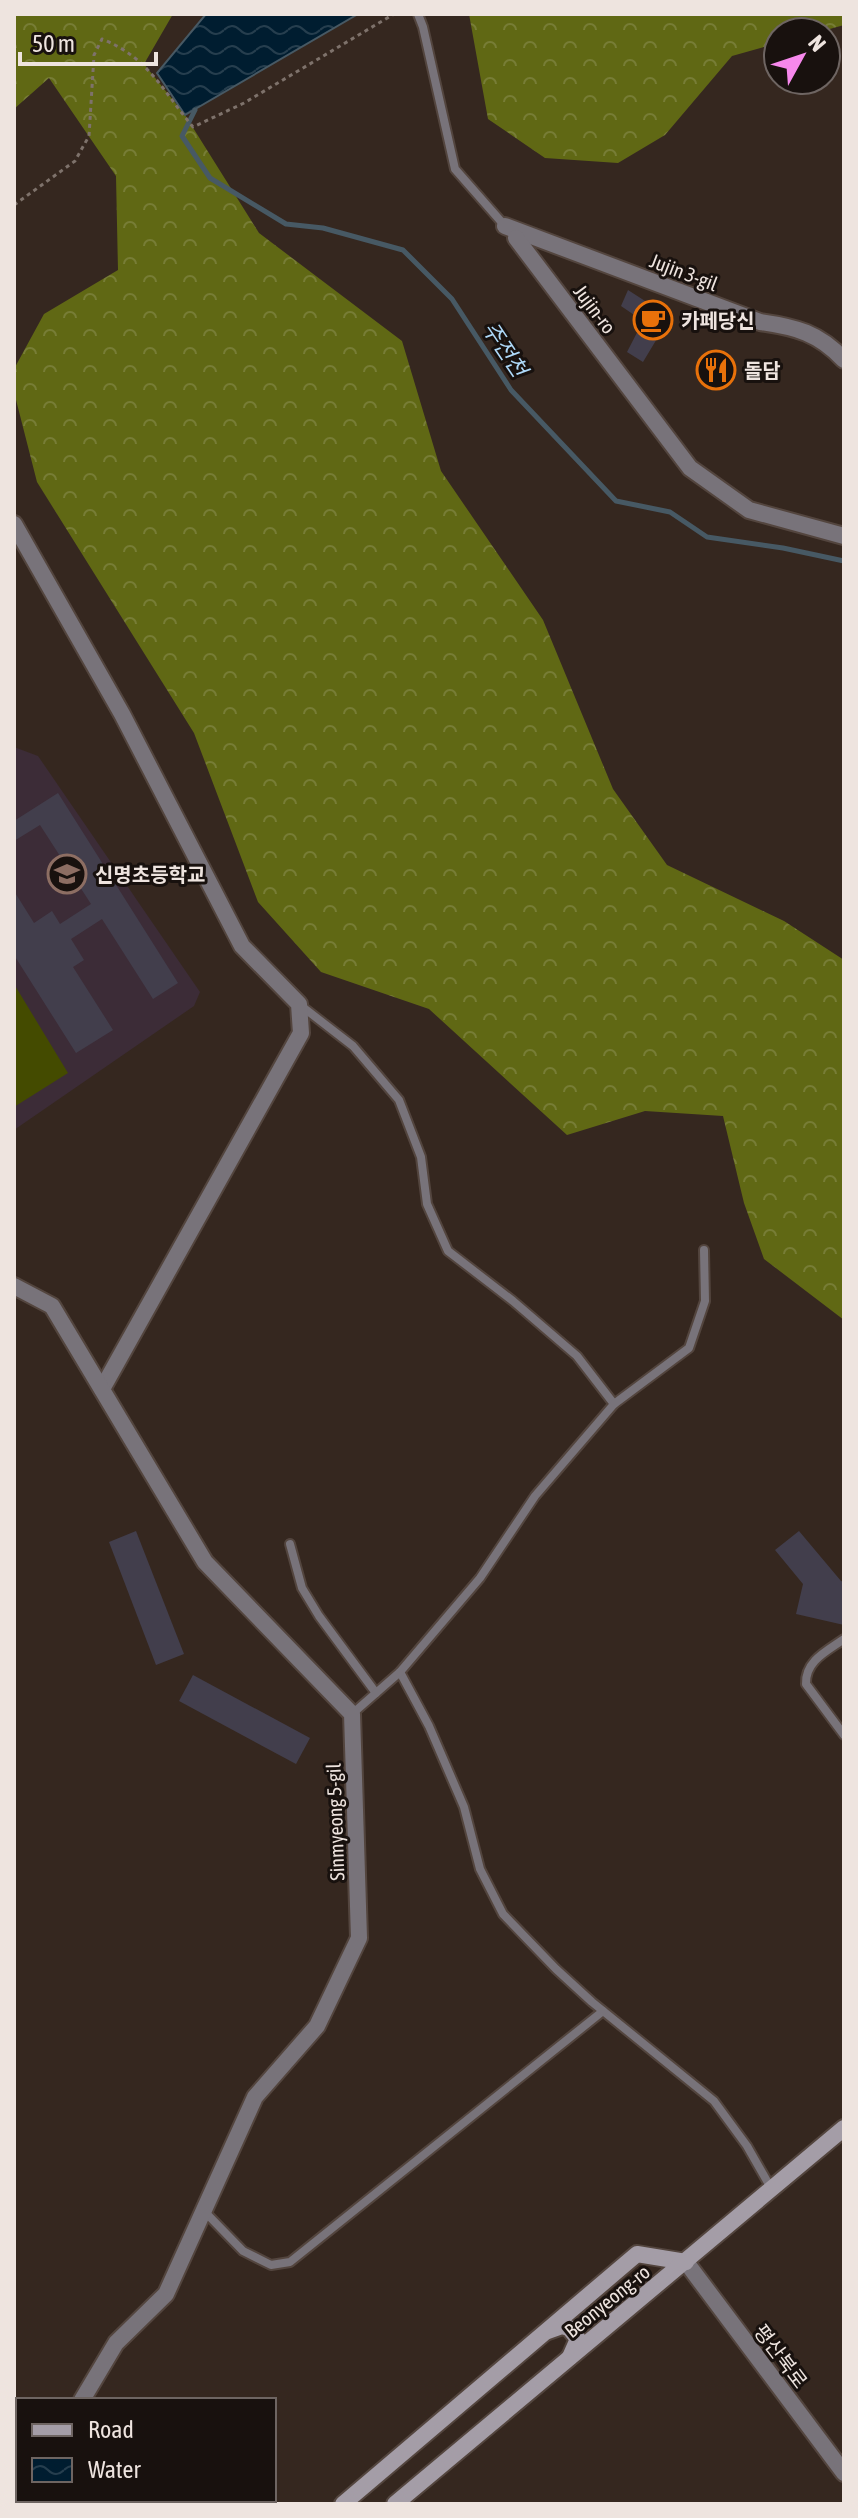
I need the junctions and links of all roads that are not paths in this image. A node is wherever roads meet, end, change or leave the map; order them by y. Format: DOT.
graph roads {
  1 [pos="418,14"];
  2 [pos="511,232"];
  3 [pos="844,360"];
  4 [pos="14,524"];
  5 [pos="844,536"];
  6 [pos="299,1004"];
  7 [pos="704,1250"];
  8 [pos="14,1286"];
  9 [pos="102,1389"];
  10 [pos="614,1404"];
  11 [pos="290,1544"];
  12 [pos="844,1639"];
  13 [pos="400,1672"];
  14 [pos="376,1693"];
  15 [pos="352,1714"];
  16 [pos="844,1735"];
  17 [pos="603,2011"];
  18 [pos="844,2128"];
  19 [pos="772,2189"];
  20 [pos="203,2211"];
  21 [pos="686,2262"];
  22 [pos="545,2332"];
  23 [pos="569,2358"];
  24 [pos="83,2398"];
  25 [pos="844,2473"];
  26 [pos="343,2504"];
  27 [pos="395,2504"];
  1 -- 2 [label="lane, Jujin-ro"];
  2 -- 3 [label="street, Jujin 3-gil"];
  2 -- 5 [label="street, Jujin-ro"];
  4 -- 6 [label="street"];
  6 -- 9 [label="street"];
  6 -- 10 [label="lane"];
  7 -- 10 [label="lane"];
  8 -- 9 [label="street"];
  9 -- 15 [label="street"];
  10 -- 13 [label="lane"];
  11 -- 14 [label="lane"];
  12 -- 16 [label="lane"];
  13 -- 14 [label="lane"];
  13 -- 17 [label="lane"];
  14 -- 15 [label="lane"];
  15 -- 20 [label="street, Sinmyeong 5-gil"];
  17 -- 19 [label="lane"];
  17 -- 20 [label="lane"];
  18 -- 19 [label="main road, Beonyeong-ro"];
  19 -- 21 [label="main road, Beonyeong-ro"];
  20 -- 24 [label="street, Sinmyeong 5-gil"];
  21 -- 22 [label="main road"];
  21 -- 23 [label="main road, Beonyeong-ro"];
  21 -- 25 [label="street, 평산북로"];
  22 -- 23 [label="main road"];
  22 -- 26 [label="main road"];
  23 -- 27 [label="main road, Beonyeong-ro"];
}
